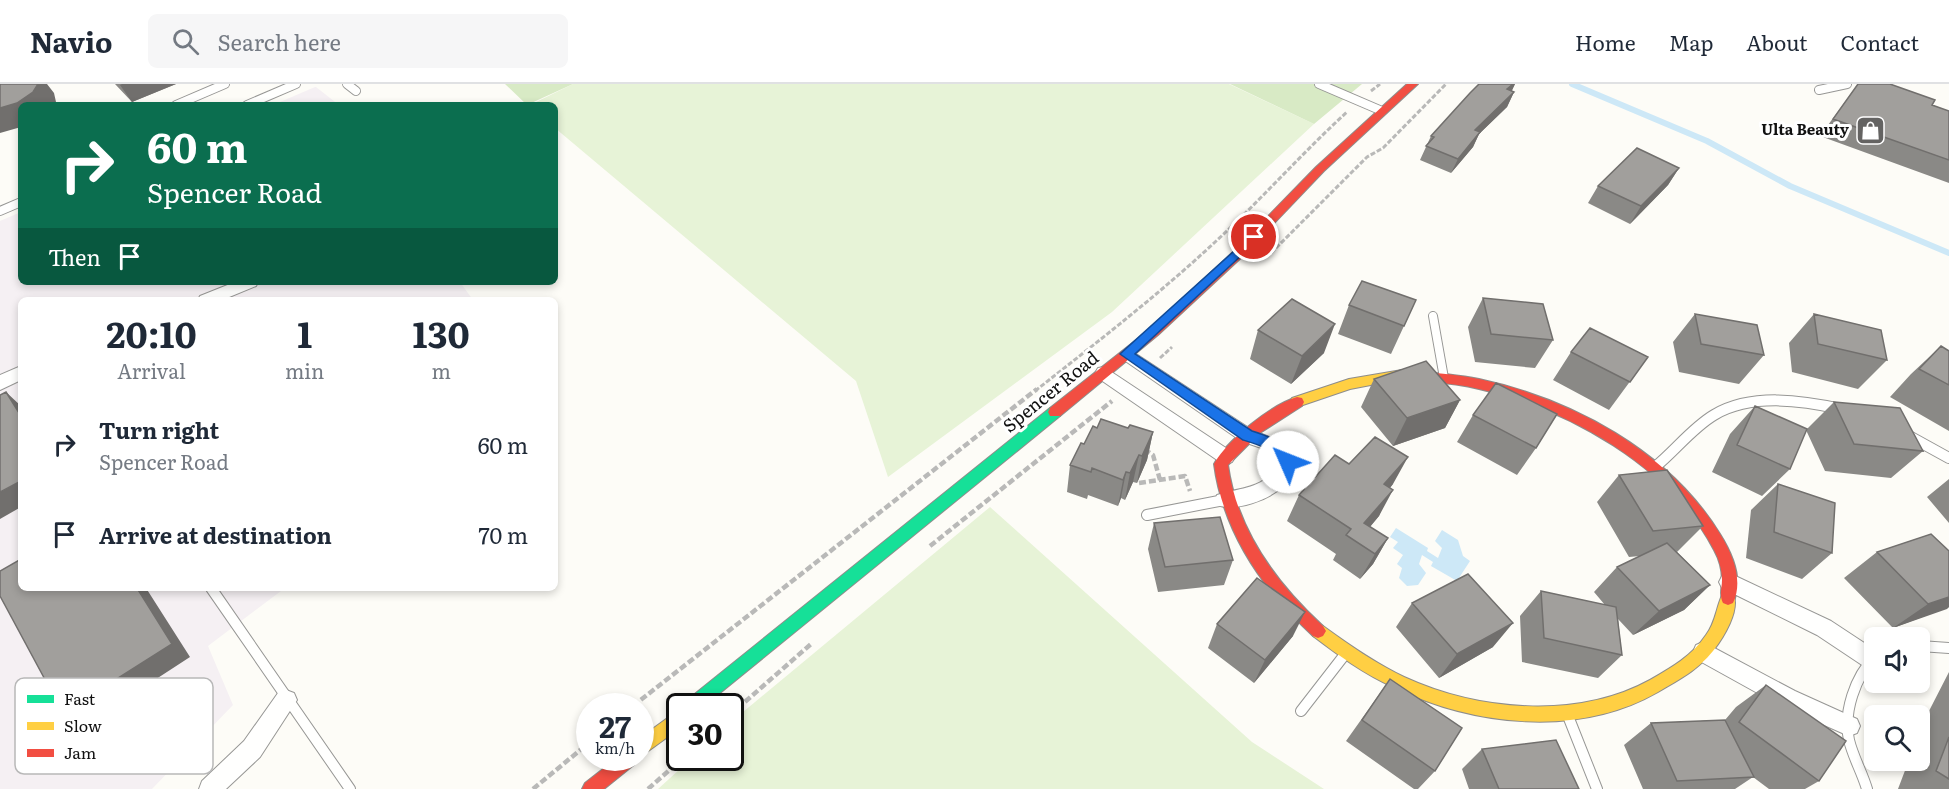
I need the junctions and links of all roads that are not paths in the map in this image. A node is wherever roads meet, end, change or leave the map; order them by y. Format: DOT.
graph roads {
  1 [pos="225,84"];
  2 [pos="296,84"];
  3 [pos="347,84"];
  4 [pos="1319,84"];
  5 [pos="1413,84"];
  6 [pos="1847,84"];
  7 [pos="1819,90"];
  8 [pos="356,91"];
  9 [pos="183,102"];
  10 [pos="254,102"];
  11 [pos="1382,111"];
  12 [pos="18,203"];
  13 [pos="0,211"];
  14 [pos="243,285"];
  15 [pos="213,297"];
  16 [pos="1433,316"];
  17 [pos="1126,354"];
  18 [pos="1104,373"];
  19 [pos="18,374"];
  20 [pos="1444,378"];
  21 [pos="0,383"];
  22 [pos="1850,411"];
  23 [pos="1901,432"];
  24 [pos="1248,436"];
  25 [pos="1226,457"];
  26 [pos="1949,458"];
  27 [pos="1655,467"];
  28 [pos="1224,500"];
  29 [pos="1147,515"];
  30 [pos="1729,582"];
  31 [pos="213,591"];
  32 [pos="1930,647"];
  33 [pos="1949,648"];
  34 [pos="1346,652"];
  35 [pos="1703,652"];
  36 [pos="1864,652"];
  37 [pos="1864,671"];
  38 [pos="708,693"];
  39 [pos="286,700"];
  40 [pos="1301,711"];
  41 [pos="1567,714"];
  42 [pos="1849,726"];
  43 [pos="666,728"];
  44 [pos="654,737"];
  45 [pos="613,771"];
  46 [pos="210,789"];
  47 [pos="350,789"];
  48 [pos="591,789"];
  49 [pos="1597,789"];
  50 [pos="1867,789"];
  1 -- 9 [label="lane"];
  2 -- 10 [label="lane"];
  3 -- 8 [label="lane"];
  4 -- 11 [label="lane"];
  5 -- 11 [label="street, Spencer Road"];
  6 -- 7 [label="lane"];
  11 -- 17 [label="street, Spencer Road"];
  12 -- 13 [label="lane"];
  14 -- 15 [label="street"];
  16 -- 20 [label="lane"];
  17 -- 18 [label="street, Spencer Road"];
  17 -- 24 [label="street"];
  18 -- 25 [label="street"];
  18 -- 38 [label="street, Spencer Road"];
  19 -- 21 [label="street"];
  20 -- 24 [label="street"];
  20 -- 27 [label="street"];
  22 -- 27 [label="lane"];
  23 -- 26 [label="lane"];
  24 -- 25 [label="street"];
  24 -- 28 [label="street"];
  25 -- 28 [label="street"];
  27 -- 30 [label="street"];
  28 -- 29 [label="lane"];
  28 -- 34 [label="street"];
  30 -- 35 [label="street"];
  30 -- 36 [label="street"];
  31 -- 39 [label="lane"];
  32 -- 33 [label="lane"];
  34 -- 40 [label="lane"];
  34 -- 41 [label="street"];
  35 -- 41 [label="street"];
  35 -- 42 [label="street"];
  37 -- 42 [label="lane"];
  39 -- 46 [label="street"];
  39 -- 47 [label="lane"];
  41 -- 49 [label="lane"];
  42 -- 50 [label="lane"];
  43 -- 44 [label="street"];
  45 -- 48 [label="street"];
}
